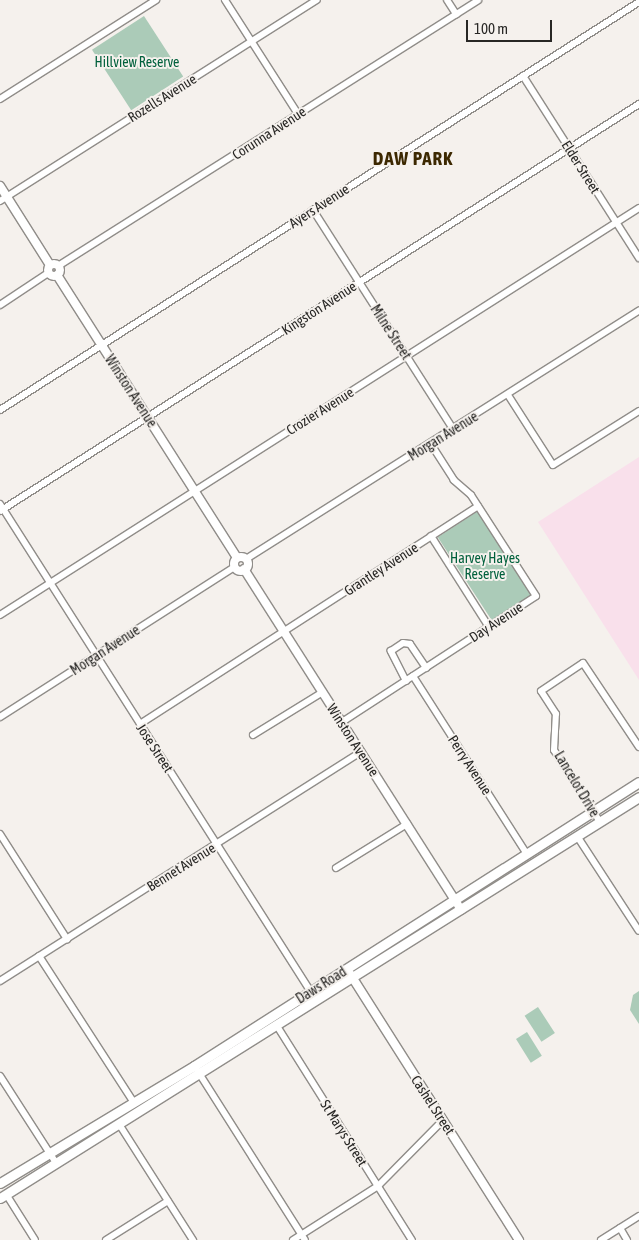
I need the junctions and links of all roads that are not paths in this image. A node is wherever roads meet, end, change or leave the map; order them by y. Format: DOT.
graph roads {
  1 [pos="156,0"];
  2 [pos="225,0"];
  3 [pos="317,0"];
  4 [pos="446,0"];
  5 [pos="478,0"];
  6 [pos="639,2"];
  7 [pos="456,14"];
  8 [pos="252,41"];
  9 [pos="523,76"];
  10 [pos="0,100"];
  11 [pos="639,104"];
  12 [pos="298,114"];
  13 [pos="569,148"];
  14 [pos="0,186"];
  15 [pos="3,199"];
  16 [pos="639,208"];
  17 [pos="313,210"];
  18 [pos="616,222"];
  19 [pos="639,258"];
  20 [pos="54,265"];
  21 [pos="48,274"];
  22 [pos="57,275"];
  23 [pos="359,282"];
  24 [pos="0,305"];
  25 [pos="639,311"];
  26 [pos="102,345"];
  27 [pos="406,356"];
  28 [pos="508,395"];
  29 [pos="0,410"];
  30 [pos="639,410"];
  31 [pos="148,417"];
  32 [pos="453,429"];
  33 [pos="431,444"];
  34 [pos="194,491"];
  35 [pos="478,506"];
  36 [pos="1,508"];
  37 [pos="431,536"];
  38 [pos="237,558"];
  39 [pos="246,560"];
  40 [pos="235,566"];
  41 [pos="244,569"];
  42 [pos="50,583"];
  43 [pos="0,615"];
  44 [pos="489,627"];
  45 [pos="284,632"];
  46 [pos="96,655"];
  47 [pos="426,668"];
  48 [pos="409,678"];
  49 [pos="323,692"];
  50 [pos="0,717"];
  51 [pos="342,722"];
  52 [pos="140,724"];
  53 [pos="253,735"];
  54 [pos="639,747"];
  55 [pos="361,752"];
  56 [pos="639,782"];
  57 [pos="639,797"];
  58 [pos="593,811"];
  59 [pos="600,822"];
  60 [pos="407,824"];
  61 [pos="0,834"];
  62 [pos="577,836"];
  63 [pos="216,844"];
  64 [pos="526,854"];
  65 [pos="336,868"];
  66 [pos="455,899"];
  67 [pos="461,910"];
  68 [pos="639,931"];
  69 [pos="67,939"];
  70 [pos="39,956"];
  71 [pos="347,969"];
  72 [pos="353,979"];
  73 [pos="0,981"];
  74 [pos="311,992"];
  75 [pos="277,1026"];
  76 [pos="197,1070"];
  77 [pos="0,1076"];
  78 [pos="134,1103"];
  79 [pos="443,1120"];
  80 [pos="119,1124"];
  81 [pos="50,1153"];
  82 [pos="56,1163"];
  83 [pos="0,1183"];
  84 [pos="378,1186"];
  85 [pos="3,1196"];
  86 [pos="168,1201"];
  87 [pos="639,1216"];
  88 [pos="620,1228"];
  89 [pos="303,1237"];
  90 [pos="35,1240"];
  91 [pos="106,1240"];
  92 [pos="193,1240"];
  93 [pos="293,1240"];
  94 [pos="412,1240"];
  95 [pos="519,1240"];
  96 [pos="601,1240"];
  97 [pos="627,1240"];
  1 -- 10 [label="street"];
  2 -- 8 [label="street"];
  3 -- 8 [label="street, Rozells Avenue"];
  4 -- 7 [label="street"];
  5 -- 7 [label="street, Corunna Avenue"];
  6 -- 9 [label="street, Ayers Avenue"];
  7 -- 12 [label="street, Corunna Avenue"];
  8 -- 12 [label="street"];
  8 -- 15 [label="street, Rozells Avenue"];
  9 -- 13 [label="street, Elder Street"];
  9 -- 17 [label="street, Ayers Avenue"];
  11 -- 13 [label="street, Kingston Avenue"];
  12 -- 20 [label="street, Corunna Avenue"];
  13 -- 18 [label="street, Elder Street"];
  13 -- 23 [label="street, Kingston Avenue"];
  14 -- 15 [label="street"];
  15 -- 20 [label="street"];
  16 -- 18 [label="street, Crozier Avenue"];
  17 -- 23 [label="street, Milne Street"];
  17 -- 26 [label="street, Ayers Avenue"];
  18 -- 19 [label="street, Elder Street"];
  18 -- 27 [label="street, Crozier Avenue"];
  20 -- 21 [label="street"];
  20 -- 22 [label="street"];
  21 -- 22 [label="street"];
  21 -- 24 [label="street"];
  22 -- 26 [label="street, Winston Avenue"];
  23 -- 27 [label="street, Milne Street"];
  23 -- 31 [label="street, Kingston Avenue"];
  25 -- 28 [label="street, Morgan Avenue"];
  26 -- 29 [label="street, Ayers Avenue"];
  26 -- 31 [label="street, Winston Avenue"];
  27 -- 32 [label="street, Milne Street"];
  27 -- 34 [label="street, Crozier Avenue"];
  28 -- 30 [label="street"];
  28 -- 32 [label="street, Morgan Avenue"];
  31 -- 34 [label="street, Winston Avenue"];
  31 -- 36 [label="street, Kingston Avenue"];
  32 -- 33 [label="street, Morgan Avenue"];
  33 -- 35 [label="street, Day Avenue"];
  33 -- 39 [label="street, Morgan Avenue"];
  34 -- 38 [label="street, Winston Avenue"];
  34 -- 42 [label="street, Crozier Avenue"];
  35 -- 37 [label="street, Grantley Avenue"];
  35 -- 44 [label="street, Day Avenue"];
  36 -- 42 [label="street, Jose Street"];
  37 -- 44 [label="street"];
  37 -- 45 [label="street, Grantley Avenue"];
  38 -- 39 [label="street"];
  38 -- 40 [label="street"];
  39 -- 41 [label="street"];
  40 -- 41 [label="street"];
  40 -- 46 [label="street, Morgan Avenue"];
  41 -- 45 [label="street, Winston Avenue"];
  42 -- 43 [label="street, Crozier Avenue"];
  42 -- 46 [label="street, Jose Street"];
  44 -- 47 [label="street, Day Avenue"];
  45 -- 49 [label="street, Winston Avenue"];
  45 -- 52 [label="street, Grantley Avenue"];
  46 -- 50 [label="street, Morgan Avenue"];
  46 -- 52 [label="street, Jose Street"];
  47 -- 48 [label="street, Day Avenue"];
  47 -- 48 [label="street"];
  48 -- 51 [label="street, Day Avenue"];
  48 -- 64 [label="street, Perry Avenue"];
  49 -- 51 [label="street, Winston Avenue"];
  49 -- 53 [label="street"];
  51 -- 55 [label="street, Winston Avenue"];
  52 -- 63 [label="street, Jose Street"];
  54 -- 58 [label="street, Lancelot Drive"];
  55 -- 60 [label="street, Winston Avenue"];
  55 -- 63 [label="street, Bennet Avenue"];
  56 -- 58 [label="main road, Daws Road"];
  57 -- 59 [label="main road, Daws Road"];
  58 -- 59 [label="street, Lancelot Drive"];
  58 -- 64 [label="main road, Daws Road"];
  59 -- 62 [label="main road, Daws Road"];
  60 -- 65 [label="street"];
  60 -- 66 [label="street, Winston Avenue"];
  61 -- 69 [label="street"];
  62 -- 67 [label="main road, Daws Road"];
  62 -- 68 [label="street"];
  63 -- 69 [label="street, Bennet Avenue"];
  63 -- 74 [label="street, Jose Street"];
  64 -- 66 [label="main road, Daws Road"];
  66 -- 67 [label="street, Winston Avenue"];
  66 -- 71 [label="main road, Daws Road"];
  67 -- 72 [label="main road, Daws Road"];
  69 -- 70 [label="street, Bennet Avenue"];
  70 -- 73 [label="street, Bennet Avenue"];
  70 -- 78 [label="street"];
  71 -- 72 [label="street, Cashel Street"];
  71 -- 74 [label="main road, Daws Road"];
  72 -- 75 [label="main road, Daws Road"];
  72 -- 79 [label="street, Cashel Street"];
  74 -- 76 [label="main road, Daws Road"];
  75 -- 76 [label="main road, Daws Road"];
  75 -- 84 [label="street, St Marys Street"];
  76 -- 78 [label="main road, Daws Road"];
  76 -- 80 [label="main road, Daws Road"];
  76 -- 89 [label="street"];
  77 -- 81 [label="street"];
  78 -- 81 [label="main road, Daws Road"];
  79 -- 84 [label="street"];
  79 -- 95 [label="street, Cashel Street"];
  80 -- 82 [label="main road, Daws Road"];
  80 -- 86 [label="street"];
  81 -- 82 [label="street"];
  81 -- 83 [label="main road, Daws Road"];
  82 -- 85 [label="main road, Daws Road"];
  84 -- 89 [label="street"];
  84 -- 94 [label="street, St Marys Street"];
  85 -- 90 [label="street"];
  86 -- 91 [label="street"];
  86 -- 92 [label="street"];
  87 -- 88 [label="street"];
  88 -- 96 [label="street"];
  88 -- 97 [label="street"];
  89 -- 93 [label="street"];
}
